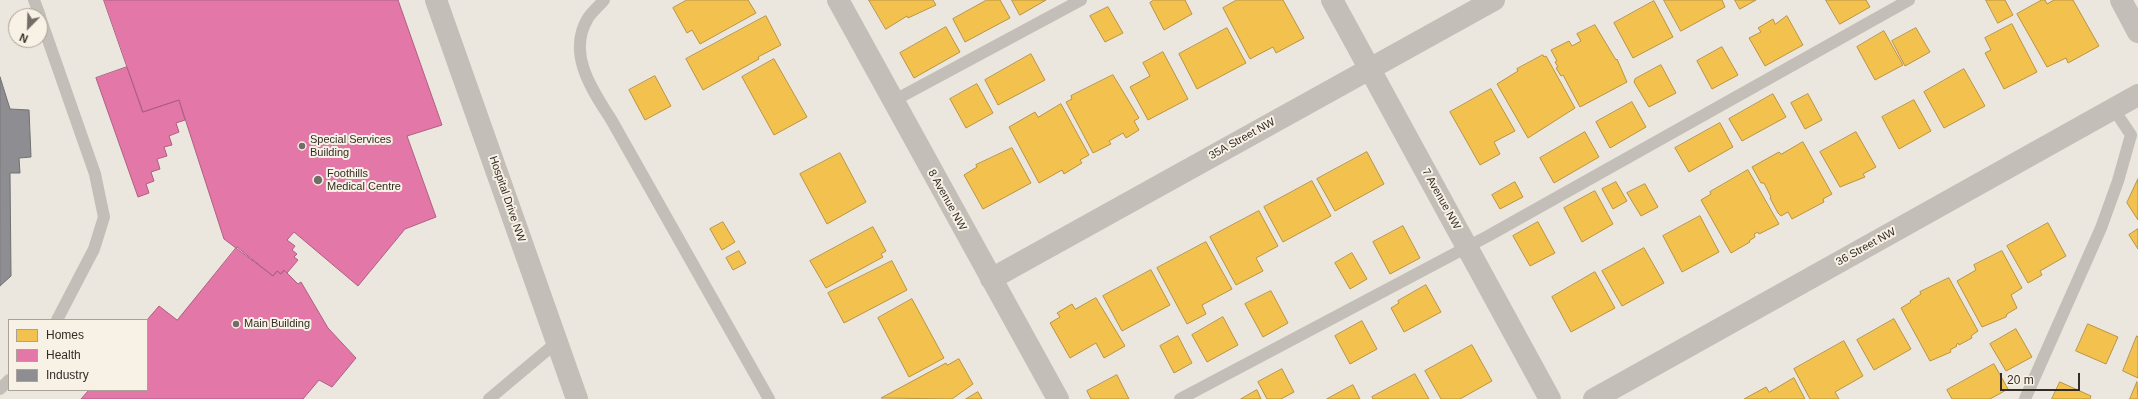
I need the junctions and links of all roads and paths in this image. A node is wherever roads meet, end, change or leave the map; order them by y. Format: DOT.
graph roads {
  1 [pos="436,0"];
  2 [pos="604,0"];
  3 [pos="838,0"];
  4 [pos="1081,0"];
  5 [pos="1332,0"];
  6 [pos="1494,0"];
  7 [pos="1909,0"];
  8 [pos="2121,0"];
  9 [pos="2138,32"];
  10 [pos="48,39"];
  11 [pos="1370,68"];
  12 [pos="2138,95"];
  13 [pos="893,101"];
  14 [pos="2113,108"];
  15 [pos="1467,247"];
  16 [pos="991,279"];
  17 [pos="57,319"];
  18 [pos="557,342"];
  19 [pos="8,381"];
  20 [pos="0,389"];
  21 [pos="489,399"];
  22 [pos="577,399"];
  23 [pos="769,399"];
  24 [pos="1058,399"];
  25 [pos="1180,399"];
  26 [pos="1550,399"];
  27 [pos="1594,399"];
  28 [pos="2025,399"];
  1 -- 18 [label="street, Hospital Drive NW"];
  2 -- 23 [label="lane"];
  3 -- 13 [label="street, 8 Avenue NW"];
  4 -- 13 [label="lane"];
  5 -- 11 [label="street, 7 Avenue NW"];
  6 -- 11 [label="street, 35A Street NW"];
  7 -- 15 [label="lane"];
  8 -- 9 [label="street"];
  10 -- 17 [label="lane"];
  11 -- 15 [label="street, 7 Avenue NW"];
  11 -- 16 [label="street, 35A Street NW"];
  12 -- 14 [label="street, 36 Street NW"];
  13 -- 16 [label="street, 8 Avenue NW"];
  14 -- 27 [label="street, 36 Street NW"];
  14 -- 28 [label="lane"];
  15 -- 25 [label="lane"];
  15 -- 26 [label="street, 7 Avenue NW"];
  16 -- 24 [label="street, 8 Avenue NW"];
  18 -- 21 [label="lane"];
  18 -- 22 [label="street, Hospital Drive NW"];
  19 -- 20 [label="lane"];
}
